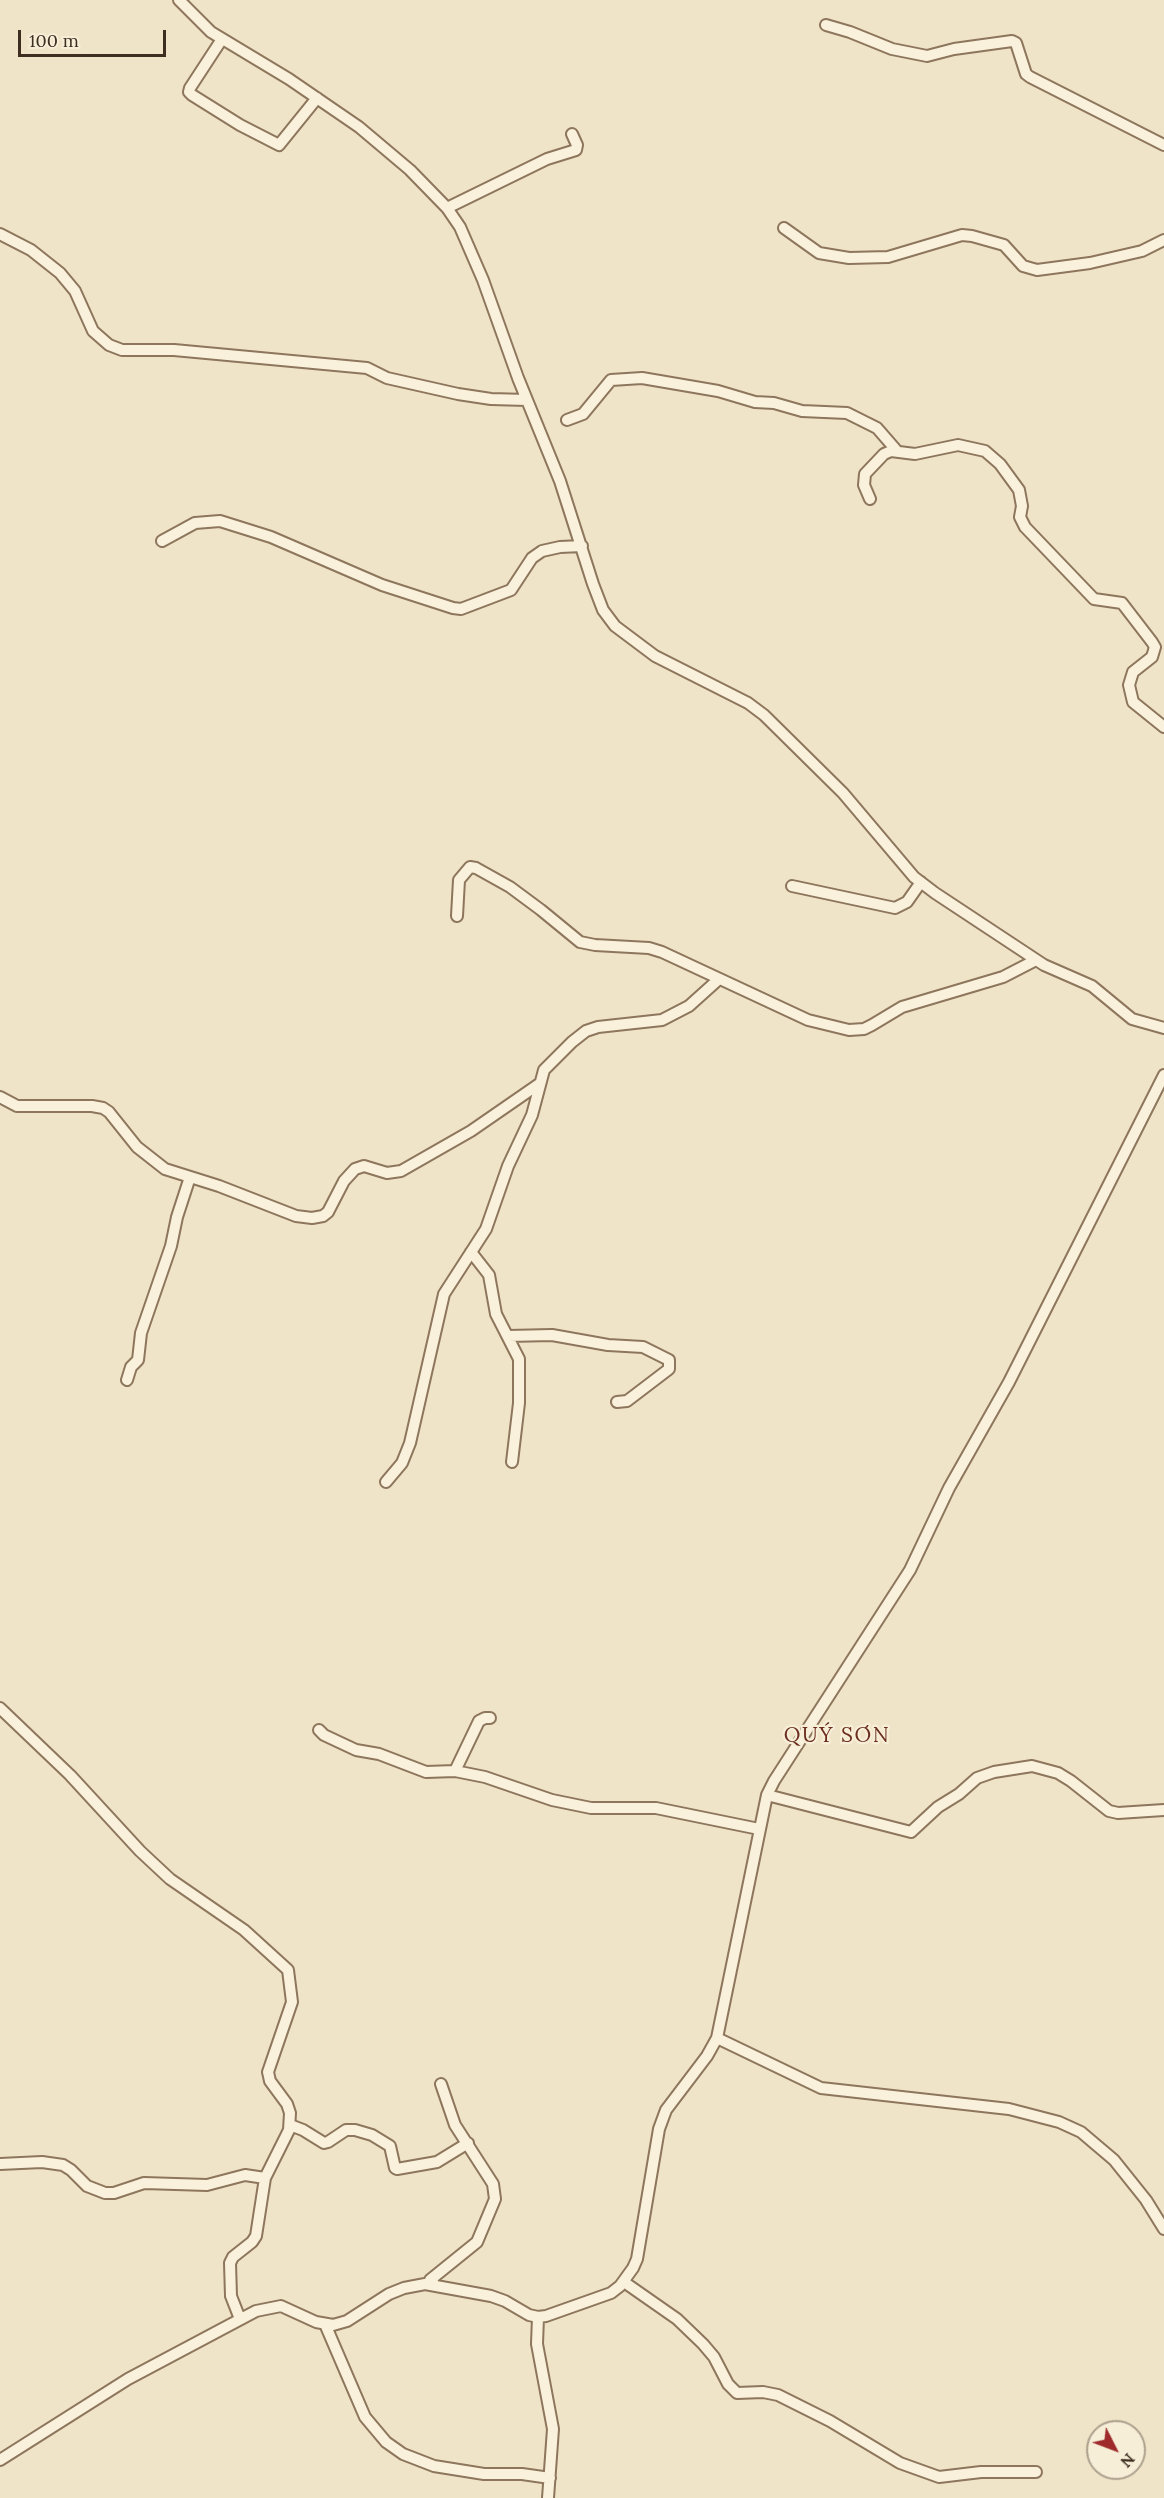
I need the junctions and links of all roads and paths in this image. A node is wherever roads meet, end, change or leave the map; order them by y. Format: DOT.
graph roads {
  1 [pos="179,0"];
  2 [pos="826,25"];
  3 [pos="222,39"];
  4 [pos="317,98"];
  5 [pos="572,134"];
  6 [pos="1164,145"];
  7 [pos="447,208"];
  8 [pos="784,228"];
  9 [pos="0,234"];
  10 [pos="1164,240"];
  11 [pos="527,400"];
  12 [pos="567,420"];
  13 [pos="897,451"];
  14 [pos="870,499"];
  15 [pos="162,541"];
  16 [pos="582,546"];
  17 [pos="1152,657"];
  18 [pos="1164,657"];
  19 [pos="1164,727"];
  20 [pos="921,882"];
  21 [pos="792,886"];
  22 [pos="457,916"];
  23 [pos="1036,960"];
  24 [pos="719,979"];
  25 [pos="1164,1028"];
  26 [pos="1164,1075"];
  27 [pos="539,1084"];
  28 [pos="0,1097"];
  29 [pos="190,1177"];
  30 [pos="471,1252"];
  31 [pos="508,1336"];
  32 [pos="127,1380"];
  33 [pos="616,1402"];
  34 [pos="512,1462"];
  35 [pos="386,1482"];
  36 [pos="0,1708"];
  37 [pos="490,1718"];
  38 [pos="319,1730"];
  39 [pos="455,1771"];
  40 [pos="766,1795"];
  41 [pos="1164,1810"];
  42 [pos="759,1829"];
  43 [pos="717,2038"];
  44 [pos="441,2085"];
  45 [pos="290,2125"];
  46 [pos="468,2143"];
  47 [pos="0,2164"];
  48 [pos="265,2178"];
  49 [pos="1164,2229"];
  50 [pos="624,2282"];
  51 [pos="436,2286"];
  52 [pos="538,2317"];
  53 [pos="240,2319"];
  54 [pos="325,2324"];
  55 [pos="0,2460"];
  56 [pos="1036,2472"];
  57 [pos="550,2478"];
  58 [pos="548,2498"];
  1 -- 3 [label="street"];
  2 -- 6 [label="street"];
  3 -- 4 [label="street"];
  3 -- 4 [label="street"];
  4 -- 7 [label="street"];
  5 -- 7 [label="street"];
  7 -- 11 [label="street"];
  8 -- 10 [label="street"];
  9 -- 11 [label="street"];
  11 -- 16 [label="street"];
  12 -- 13 [label="street"];
  13 -- 14 [label="street"];
  13 -- 17 [label="street"];
  15 -- 16 [label="street"];
  16 -- 20 [label="street"];
  17 -- 18 [label="street"];
  17 -- 19 [label="street"];
  20 -- 21 [label="street"];
  20 -- 23 [label="street"];
  22 -- 24 [label="street"];
  23 -- 24 [label="street"];
  23 -- 25 [label="street"];
  24 -- 27 [label="street"];
  26 -- 40 [label="street"];
  27 -- 29 [label="street"];
  27 -- 30 [label="street"];
  28 -- 29 [label="street"];
  29 -- 32 [label="street"];
  30 -- 31 [label="street"];
  30 -- 35 [label="street"];
  31 -- 33 [label="street"];
  31 -- 34 [label="street"];
  36 -- 45 [label="street"];
  37 -- 39 [label="street"];
  38 -- 39 [label="street"];
  39 -- 42 [label="street"];
  40 -- 41 [label="street"];
  40 -- 42 [label="street"];
  42 -- 43 [label="street"];
  43 -- 49 [label="street"];
  43 -- 50 [label="street"];
  44 -- 46 [label="street"];
  45 -- 46 [label="street"];
  45 -- 48 [label="street"];
  46 -- 51 [label="street"];
  47 -- 48 [label="street"];
  48 -- 53 [label="street"];
  50 -- 52 [label="street"];
  50 -- 56 [label="street"];
  51 -- 52 [label="street"];
  51 -- 54 [label="street"];
  52 -- 57 [label="street"];
  53 -- 54 [label="street"];
  53 -- 55 [label="street"];
  54 -- 57 [label="street"];
  57 -- 58 [label="street"];
}
